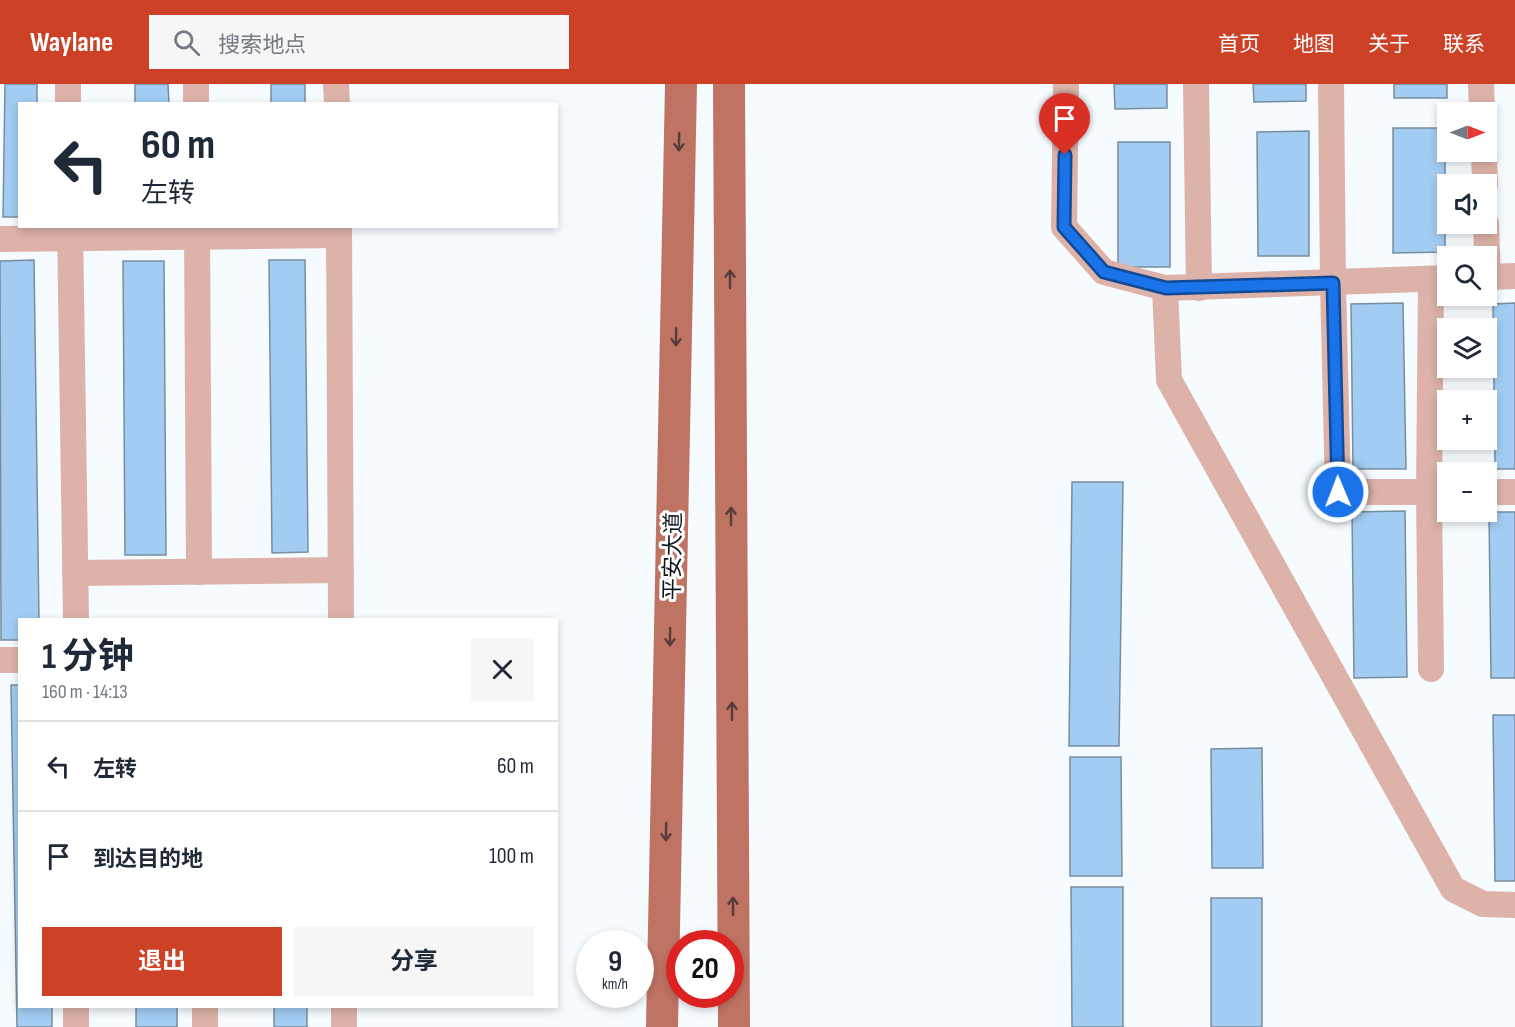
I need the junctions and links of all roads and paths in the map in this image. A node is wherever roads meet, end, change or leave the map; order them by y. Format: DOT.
graph roads {
  1 [pos="68,84"];
  2 [pos="196,84"];
  3 [pos="336,84"];
  4 [pos="681,84"];
  5 [pos="729,84"];
  6 [pos="1066,84"];
  7 [pos="1196,84"];
  8 [pos="1331,84"];
  9 [pos="1482,84"];
  10 [pos="68,102"];
  11 [pos="196,102"];
  12 [pos="337,102"];
  13 [pos="1482,102"];
  14 [pos="339,231"];
  15 [pos="197,232"];
  16 [pos="70,233"];
  17 [pos="0,240"];
  18 [pos="1515,276"];
  19 [pos="1497,277"];
  20 [pos="1437,279"];
  21 [pos="1333,283"];
  22 [pos="1166,288"];
  23 [pos="1199,288"];
  24 [pos="1439,306"];
  25 [pos="1438,462"];
  26 [pos="1437,492"];
  27 [pos="1497,492"];
  28 [pos="1515,492"];
  29 [pos="1437,517"];
  30 [pos="341,570"];
  31 [pos="199,572"];
  32 [pos="75,573"];
  33 [pos="76,618"];
  34 [pos="341,618"];
  35 [pos="0,660"];
  36 [pos="18,660"];
  37 [pos="1431,669"];
  38 [pos="1515,905"];
  39 [pos="76,1008"];
  40 [pos="205,1008"];
  41 [pos="344,1008"];
  42 [pos="76,1027"];
  43 [pos="205,1027"];
  44 [pos="344,1027"];
  45 [pos="663,1027"];
  46 [pos="734,1027"];
  1 -- 10 [label="lane"];
  2 -- 11 [label="lane"];
  3 -- 12 [label="lane"];
  4 -- 45 [label="main road, 平安大道, one-way"];
  46 -- 5 [label="main road, one-way"];
  6 -- 22 [label="lane"];
  7 -- 23 [label="lane"];
  8 -- 21 [label="lane"];
  9 -- 13 [label="lane"];
  14 -- 15 [label="lane"];
  14 -- 30 [label="lane"];
  15 -- 16 [label="lane"];
  15 -- 31 [label="lane"];
  16 -- 17 [label="lane"];
  16 -- 32 [label="lane"];
  18 -- 19 [label="lane"];
  20 -- 21 [label="lane"];
  21 -- 23 [label="lane"];
  21 -- 26 [label="lane"];
  22 -- 23 [label="lane"];
  22 -- 38 [label="lane"];
  24 -- 25 [label="lane"];
  27 -- 28 [label="lane"];
  29 -- 37 [label="lane"];
  30 -- 31 [label="lane"];
  30 -- 34 [label="lane"];
  31 -- 32 [label="lane"];
  32 -- 33 [label="lane"];
  35 -- 36 [label="lane"];
  39 -- 42 [label="lane"];
  40 -- 43 [label="lane"];
  41 -- 44 [label="lane"];
}
